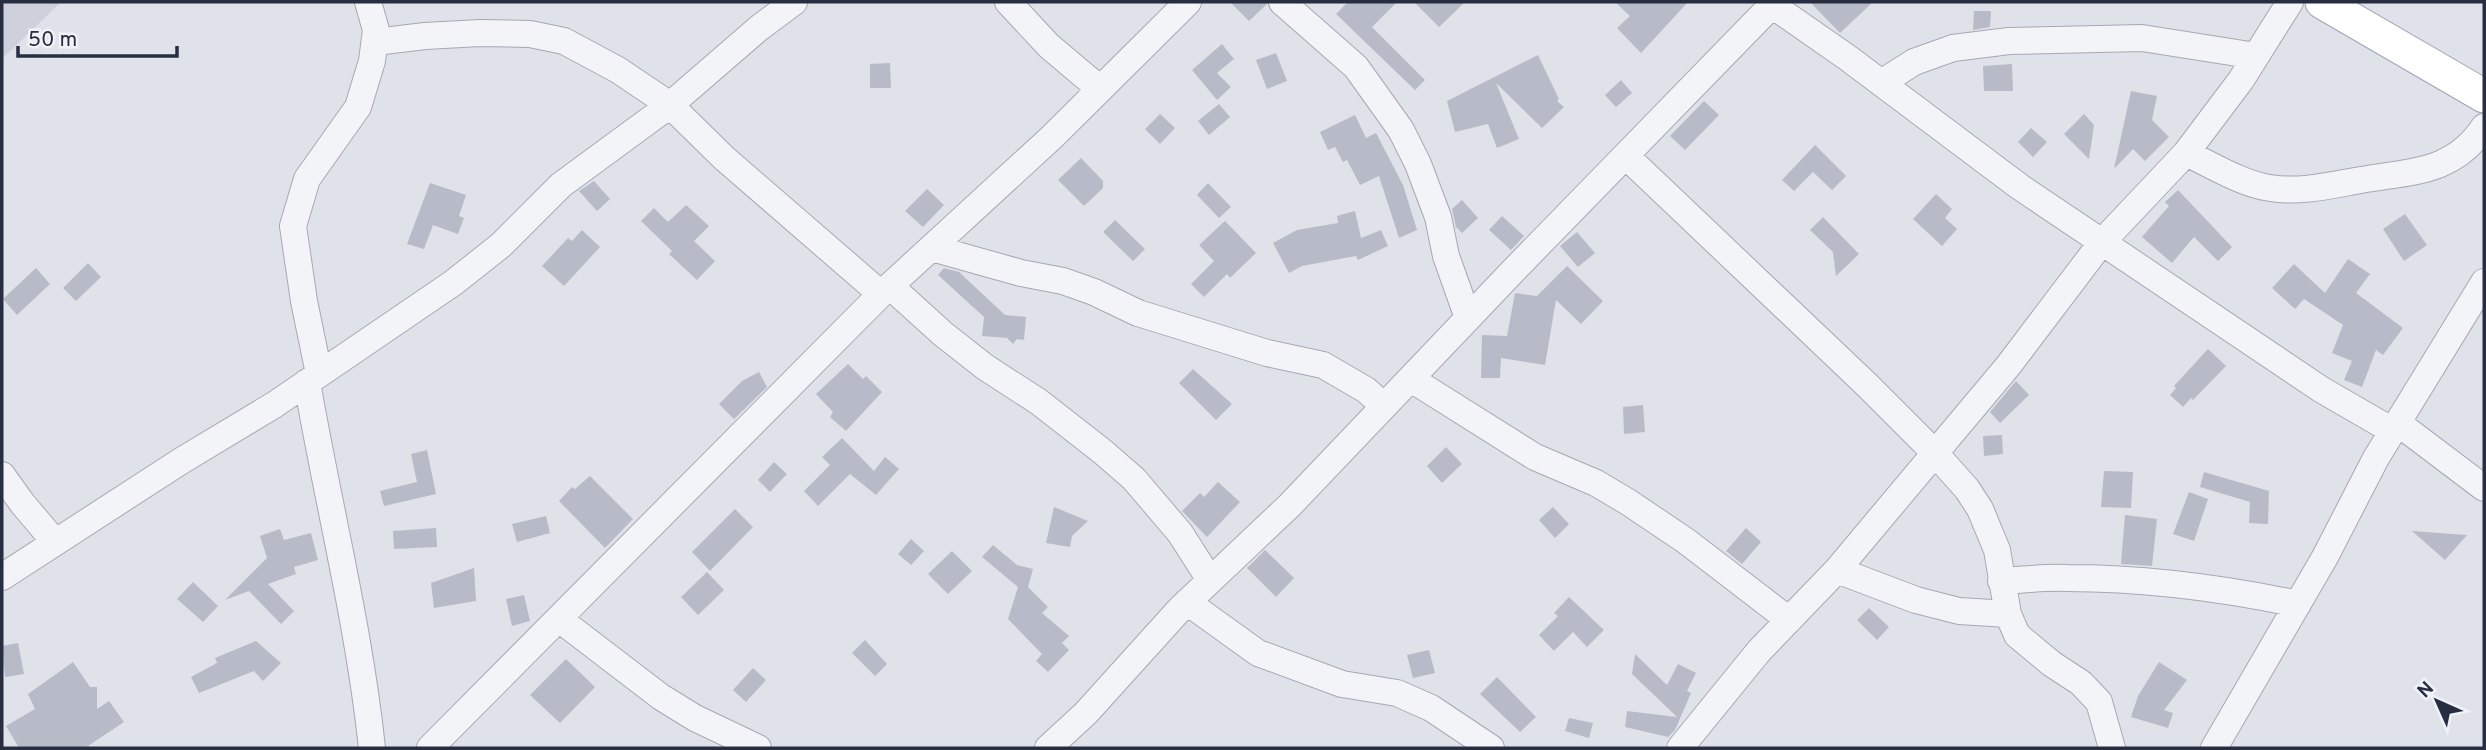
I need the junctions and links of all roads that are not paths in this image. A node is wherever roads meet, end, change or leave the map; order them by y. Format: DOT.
graph roads {
  1 [pos="368,2"];
  2 [pos="794,2"];
  3 [pos="1008,2"];
  4 [pos="1188,2"];
  5 [pos="1282,2"];
  6 [pos="2290,2"];
  7 [pos="2322,2"];
  8 [pos="1774,3"];
  9 [pos="375,42"];
  10 [pos="2256,56"];
  11 [pos="1881,83"];
  12 [pos="1100,89"];
  13 [pos="2484,96"];
  14 [pos="670,105"];
  15 [pos="2484,127"];
  16 [pos="2186,153"];
  17 [pos="1626,156"];
  18 [pos="2102,242"];
  19 [pos="932,248"];
  20 [pos="2484,282"];
  21 [pos="885,290"];
  22 [pos="1468,318"];
  23 [pos="313,378"];
  24 [pos="1411,379"];
  25 [pos="1384,406"];
  26 [pos="2395,427"];
  27 [pos="1934,452"];
  28 [pos="2,475"];
  29 [pos="2484,488"];
  30 [pos="55,542"];
  31 [pos="1837,570"];
  32 [pos="2,578"];
  33 [pos="1210,580"];
  34 [pos="2001,581"];
  35 [pos="1187,602"];
  36 [pos="2298,604"];
  37 [pos="2008,614"];
  38 [pos="559,620"];
  39 [pos="1788,620"];
  40 [pos="372,748"];
  41 [pos="430,748"];
  42 [pos="758,748"];
  43 [pos="1048,748"];
  44 [pos="1491,748"];
  45 [pos="1680,748"];
  46 [pos="2112,748"];
  47 [pos="2214,748"];
  1 -- 9 [label="street"];
  2 -- 14 [label="street"];
  3 -- 12 [label="street"];
  4 -- 12 [label="street"];
  5 -- 22 [label="street"];
  6 -- 10 [label="street"];
  7 -- 13 [label="main road"];
  8 -- 11 [label="street"];
  8 -- 17 [label="street"];
  9 -- 14 [label="street"];
  9 -- 23 [label="street"];
  10 -- 11 [label="street"];
  10 -- 16 [label="street"];
  11 -- 18 [label="street"];
  12 -- 19 [label="street"];
  14 -- 21 [label="street"];
  14 -- 23 [label="street"];
  15 -- 16 [label="street"];
  16 -- 18 [label="street"];
  17 -- 22 [label="street"];
  17 -- 27 [label="street"];
  18 -- 26 [label="street"];
  18 -- 27 [label="street"];
  19 -- 21 [label="street"];
  19 -- 25 [label="street"];
  20 -- 26 [label="street"];
  21 -- 33 [label="street"];
  21 -- 38 [label="street"];
  22 -- 24 [label="street"];
  23 -- 30 [label="street"];
  23 -- 40 [label="street"];
  24 -- 25 [label="street"];
  24 -- 39 [label="street"];
  25 -- 33 [label="street"];
  26 -- 29 [label="street"];
  26 -- 36 [label="street"];
  27 -- 31 [label="street"];
  27 -- 34 [label="street"];
  28 -- 30 [label="street"];
  30 -- 32 [label="street"];
  31 -- 37 [label="street"];
  31 -- 39 [label="street"];
  33 -- 35 [label="street"];
  34 -- 36 [label="street"];
  34 -- 37 [label="street"];
  35 -- 43 [label="street"];
  35 -- 44 [label="street"];
  36 -- 47 [label="street"];
  37 -- 46 [label="street"];
  38 -- 41 [label="street"];
  38 -- 42 [label="street"];
  39 -- 45 [label="street"];
}
